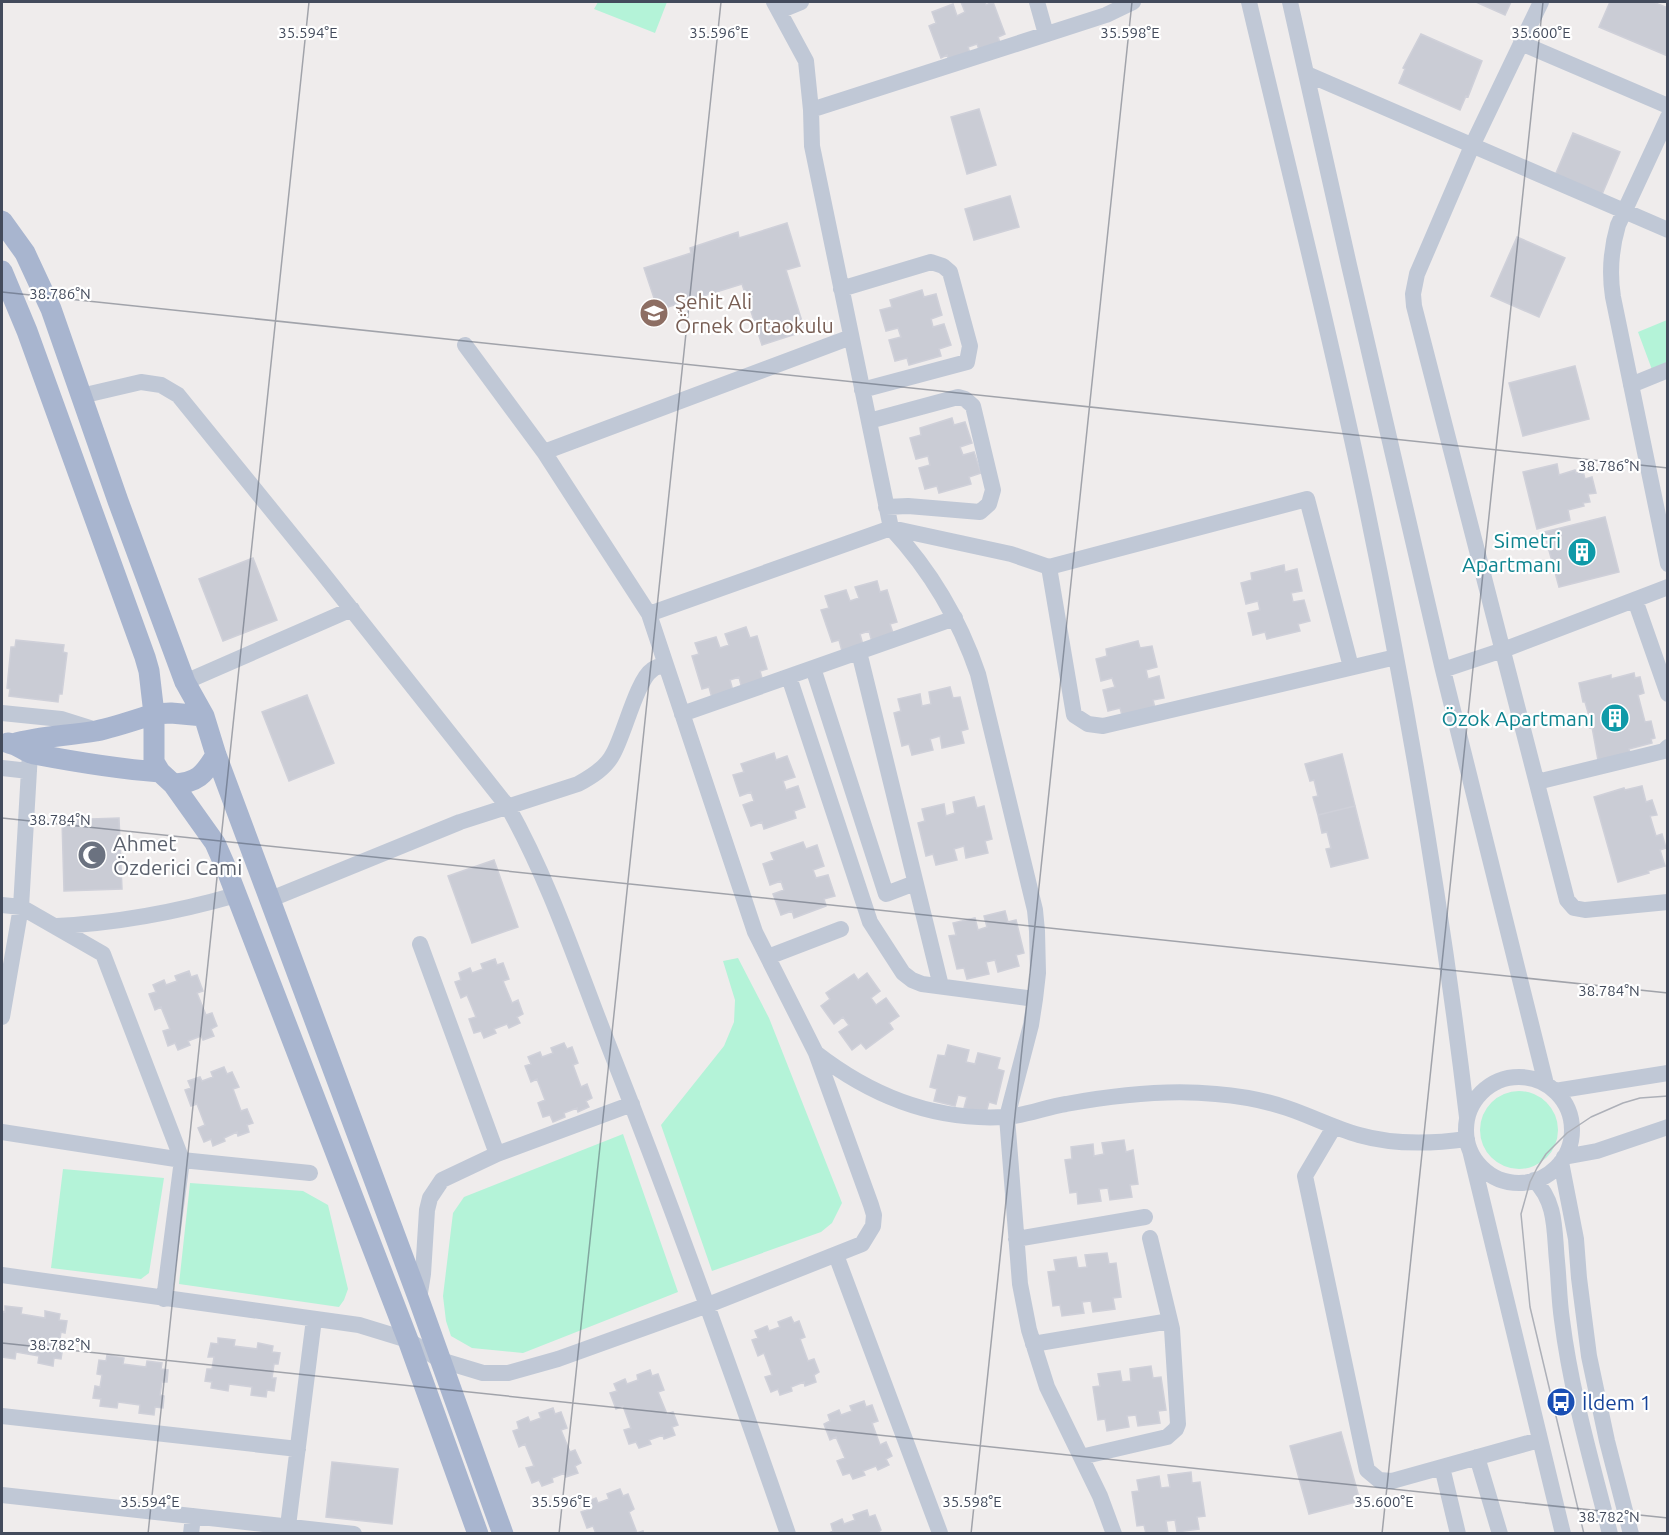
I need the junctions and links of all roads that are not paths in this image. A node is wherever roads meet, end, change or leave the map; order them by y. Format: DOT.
graph roads {
  1 [pos="801,2"];
  2 [pos="1038,2"];
  3 [pos="1133,2"];
  4 [pos="1249,2"];
  5 [pos="1290,2"];
  6 [pos="1541,2"];
  7 [pos="777,6"];
  8 [pos="1046,34"];
  9 [pos="1521,43"];
  10 [pos="1306,74"];
  11 [pos="1668,106"];
  12 [pos="811,110"];
  13 [pos="1668,117"];
  14 [pos="1472,146"];
  15 [pos="1624,212"];
  16 [pos="2,221"];
  17 [pos="1668,230"];
  18 [pos="2,271"];
  19 [pos="841,289"];
  20 [pos="851,337"];
  21 [pos="465,345"];
  22 [pos="1668,370"];
  23 [pos="1631,385"];
  24 [pos="862,390"];
  25 [pos="81,396"];
  26 [pos="869,421"];
  27 [pos="544,452"];
  28 [pos="886,507"];
  29 [pos="891,528"];
  30 [pos="1668,564"];
  31 [pos="1049,567"];
  32 [pos="1668,587"];
  33 [pos="1635,600"];
  34 [pos="352,609"];
  35 [pos="648,614"];
  36 [pos="956,618"];
  37 [pos="1503,650"];
  38 [pos="859,652"];
  39 [pos="1396,657"];
  40 [pos="665,664"];
  41 [pos="813,668"];
  42 [pos="1350,668"];
  43 [pos="1443,670"];
  44 [pos="789,677"];
  45 [pos="185,682"];
  46 [pos="1668,694"];
  47 [pos="2,713"];
  48 [pos="154,714"];
  49 [pos="682,714"];
  50 [pos="204,716"];
  51 [pos="97,730"];
  52 [pos="1668,747"];
  53 [pos="18,753"];
  54 [pos="216,755"];
  55 [pos="2,768"];
  56 [pos="166,778"];
  57 [pos="1537,782"];
  58 [pos="508,807"];
  59 [pos="915,883"];
  60 [pos="236,895"];
  61 [pos="271,899"];
  62 [pos="1668,902"];
  63 [pos="2,905"];
  64 [pos="21,907"];
  65 [pos="57,926"];
  66 [pos="841,929"];
  67 [pos="420,944"];
  68 [pos="768,957"];
  69 [pos="941,986"];
  70 [pos="1035,999"];
  71 [pos="2,1017"];
  72 [pos="816,1053"];
  73 [pos="1668,1073"];
  74 [pos="1551,1088"];
  75 [pos="632,1104"];
  76 [pos="1007,1117"];
  77 [pos="1467,1117"];
  78 [pos="1334,1127"];
  79 [pos="1668,1127"];
  80 [pos="2,1132"];
  81 [pos="1468,1145"];
  82 [pos="497,1154"];
  83 [pos="182,1160"];
  84 [pos="1562,1160"];
  85 [pos="310,1173"];
  86 [pos="1534,1180"];
  87 [pos="1144,1217"];
  88 [pos="1150,1238"];
  89 [pos="1016,1239"];
  90 [pos="837,1255"];
  91 [pos="2,1275"];
  92 [pos="164,1299"];
  93 [pos="419,1300"];
  94 [pos="708,1305"];
  95 [pos="314,1319"];
  96 [pos="1170,1321"];
  97 [pos="408,1340"];
  98 [pos="1032,1344"];
  99 [pos="440,1360"];
  100 [pos="2,1416"];
  101 [pos="1539,1440"];
  102 [pos="298,1449"];
  103 [pos="1081,1457"];
  104 [pos="1477,1457"];
  105 [pos="1442,1467"];
  106 [pos="2,1496"];
  107 [pos="192,1516"];
  108 [pos="288,1526"];
  109 [pos="190,1533"];
  110 [pos="354,1533"];
  111 [pos="478,1533"];
  112 [pos="503,1533"];
  113 [pos="788,1533"];
  114 [pos="940,1533"];
  115 [pos="1114,1533"];
  116 [pos="1458,1533"];
  117 [pos="1500,1533"];
  118 [pos="1563,1533"];
  119 [pos="1610,1533"];
  120 [pos="1631,1533"];
  1 -- 7 [label="street"];
  2 -- 8 [label="street"];
  3 -- 8 [label="street"];
  4 -- 39 [label="street"];
  5 -- 10 [label="street"];
  6 -- 9 [label="street"];
  7 -- 12 [label="street"];
  8 -- 12 [label="street"];
  9 -- 11 [label="street"];
  9 -- 14 [label="street"];
  10 -- 14 [label="street"];
  10 -- 43 [label="street"];
  12 -- 19 [label="street"];
  13 -- 15 [label="street"];
  14 -- 15 [label="street"];
  14 -- 37 [label="street"];
  15 -- 17 [label="street"];
  15 -- 23 [label="street"];
  16 -- 25 [label="main road"];
  18 -- 48 [label="main road"];
  19 -- 20 [label="street"];
  19 -- 24 [label="street"];
  20 -- 24 [label="street"];
  20 -- 27 [label="street"];
  21 -- 27 [label="street"];
  22 -- 23 [label="street"];
  23 -- 30 [label="street"];
  24 -- 26 [label="street"];
  25 -- 34 [label="street"];
  25 -- 45 [label="main road"];
  26 -- 28 [label="street"];
  26 -- 28 [label="street"];
  27 -- 35 [label="street"];
  28 -- 29 [label="street"];
  29 -- 31 [label="street"];
  29 -- 35 [label="street"];
  29 -- 36 [label="street"];
  31 -- 42 [label="street"];
  31 -- 42 [label="street"];
  32 -- 33 [label="street"];
  33 -- 37 [label="street"];
  33 -- 46 [label="street"];
  34 -- 45 [label="street"];
  34 -- 58 [label="street"];
  35 -- 40 [label="street"];
  36 -- 38 [label="street"];
  36 -- 70 [label="street"];
  37 -- 43 [label="street"];
  37 -- 57 [label="street"];
  38 -- 41 [label="street"];
  38 -- 59 [label="street"];
  39 -- 42 [label="street"];
  39 -- 77 [label="street"];
  40 -- 49 [label="street"];
  40 -- 58 [label="street"];
  41 -- 44 [label="street"];
  41 -- 59 [label="street"];
  43 -- 74 [label="street"];
  44 -- 49 [label="street"];
  44 -- 69 [label="street"];
  45 -- 50 [label="main road"];
  47 -- 51 [label="street"];
  48 -- 50 [label="main road"];
  48 -- 51 [label="main road"];
  48 -- 56 [label="main road"];
  49 -- 68 [label="street"];
  50 -- 54 [label="main road"];
  51 -- 53 [label="main road"];
  52 -- 57 [label="street"];
  53 -- 55 [label="street"];
  53 -- 56 [label="main road"];
  53 -- 64 [label="street"];
  54 -- 56 [label="main road"];
  54 -- 61 [label="main road"];
  56 -- 60 [label="main road"];
  57 -- 62 [label="street"];
  58 -- 61 [label="street"];
  58 -- 75 [label="street"];
  59 -- 69 [label="street"];
  60 -- 65 [label="street"];
  60 -- 97 [label="main road"];
  61 -- 93 [label="main road"];
  63 -- 64 [label="street"];
  64 -- 65 [label="street"];
  64 -- 71 [label="street"];
  65 -- 83 [label="street"];
  66 -- 68 [label="street"];
  67 -- 82 [label="street"];
  68 -- 72 [label="street"];
  69 -- 70 [label="street"];
  70 -- 76 [label="street"];
  72 -- 76 [label="street"];
  72 -- 90 [label="street"];
  73 -- 74 [label="street"];
  74 -- 77 [label="street"];
  74 -- 84 [label="street"];
  75 -- 82 [label="street"];
  75 -- 94 [label="street"];
  76 -- 78 [label="street"];
  76 -- 89 [label="street"];
  77 -- 81 [label="street"];
  78 -- 81 [label="street"];
  78 -- 105 [label="street"];
  79 -- 84 [label="street"];
  80 -- 83 [label="street"];
  81 -- 86 [label="street"];
  81 -- 101 [label="street"];
  82 -- 93 [label="street"];
  83 -- 85 [label="street"];
  83 -- 92 [label="street"];
  84 -- 86 [label="street"];
  84 -- 120 [label="street"];
  86 -- 119 [label="street"];
  87 -- 89 [label="street"];
  88 -- 96 [label="street"];
  89 -- 98 [label="street"];
  90 -- 94 [label="street"];
  90 -- 114 [label="street"];
  91 -- 92 [label="street"];
  92 -- 95 [label="street"];
  93 -- 99 [label="main road"];
  94 -- 99 [label="street"];
  94 -- 113 [label="street"];
  95 -- 97 [label="street"];
  95 -- 102 [label="street"];
  96 -- 98 [label="street"];
  96 -- 103 [label="street"];
  97 -- 99 [label="street"];
  97 -- 111 [label="main road"];
  98 -- 103 [label="street"];
  99 -- 112 [label="main road"];
  100 -- 102 [label="street"];
  101 -- 104 [label="street"];
  101 -- 118 [label="street"];
  102 -- 108 [label="street"];
  103 -- 115 [label="street"];
  104 -- 105 [label="street"];
  104 -- 117 [label="street"];
  105 -- 116 [label="street"];
  106 -- 107 [label="street"];
  107 -- 108 [label="street"];
  107 -- 109 [label="street"];
  108 -- 110 [label="street"];
}
